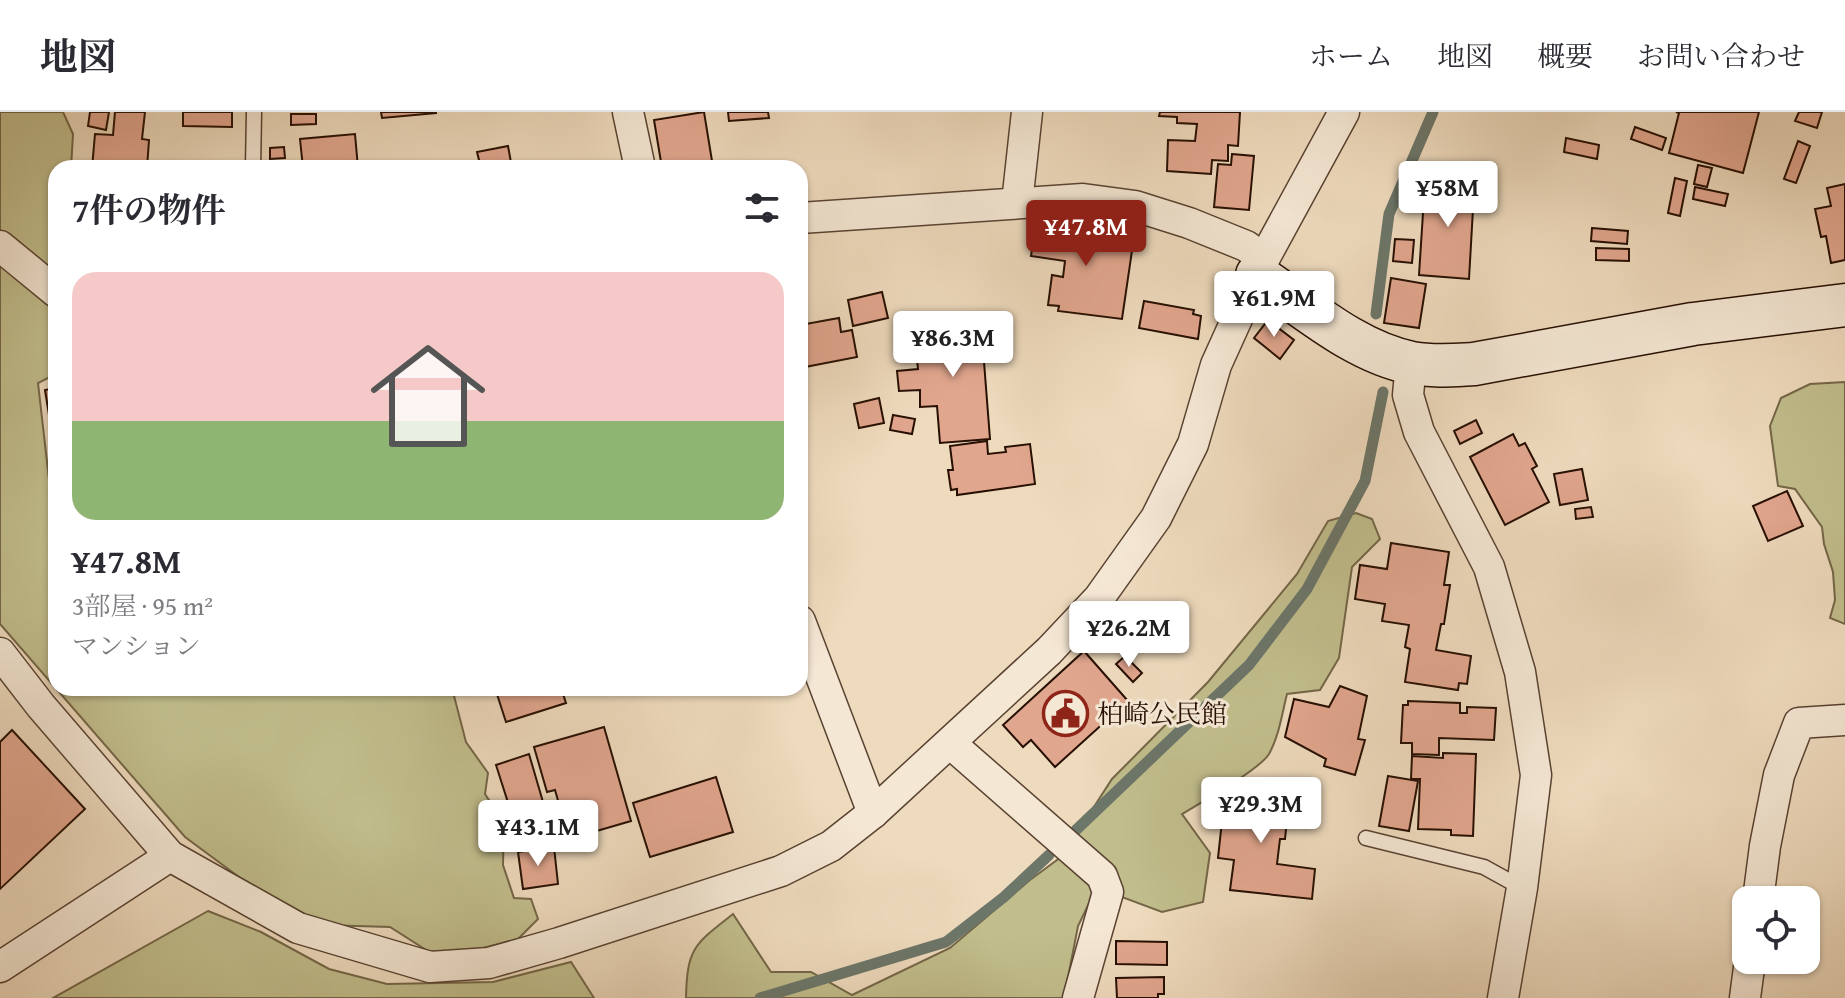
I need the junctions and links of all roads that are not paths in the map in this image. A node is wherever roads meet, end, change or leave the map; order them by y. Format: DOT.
graph roads {
  1 [pos="254,112"];
  2 [pos="628,112"];
  3 [pos="1027,112"];
  4 [pos="1344,112"];
  5 [pos="253,160"];
  6 [pos="638,160"];
  7 [pos="1017,203"];
  8 [pos="808,217"];
  9 [pos="0,246"];
  10 [pos="1261,267"];
  11 [pos="48,285"];
  12 [pos="1845,305"];
  13 [pos="1411,363"];
  14 [pos="808,642"];
  15 [pos="0,653"];
  16 [pos="1845,720"];
  17 [pos="950,743"];
  18 [pos="873,813"];
  19 [pos="1366,838"];
  20 [pos="170,856"];
  21 [pos="1760,886"];
  22 [pos="1522,888"];
  23 [pos="0,967"];
  24 [pos="1748,974"];
  25 [pos="1078,998"];
  26 [pos="1503,998"];
  27 [pos="1745,998"];
  1 -- 5 [label="lane"];
  2 -- 6 [label="street"];
  3 -- 7 [label="street"];
  4 -- 10 [label="street"];
  7 -- 8 [label="street"];
  7 -- 10 [label="street"];
  9 -- 11 [label="street"];
  10 -- 13 [label="street"];
  10 -- 17 [label="street"];
  12 -- 13 [label="street"];
  13 -- 22 [label="street"];
  14 -- 18 [label="street"];
  15 -- 20 [label="street"];
  16 -- 21 [label="street"];
  17 -- 18 [label="street"];
  17 -- 25 [label="street"];
  18 -- 20 [label="street"];
  19 -- 22 [label="lane"];
  20 -- 23 [label="street"];
  22 -- 26 [label="street"];
  24 -- 27 [label="street"];
}
